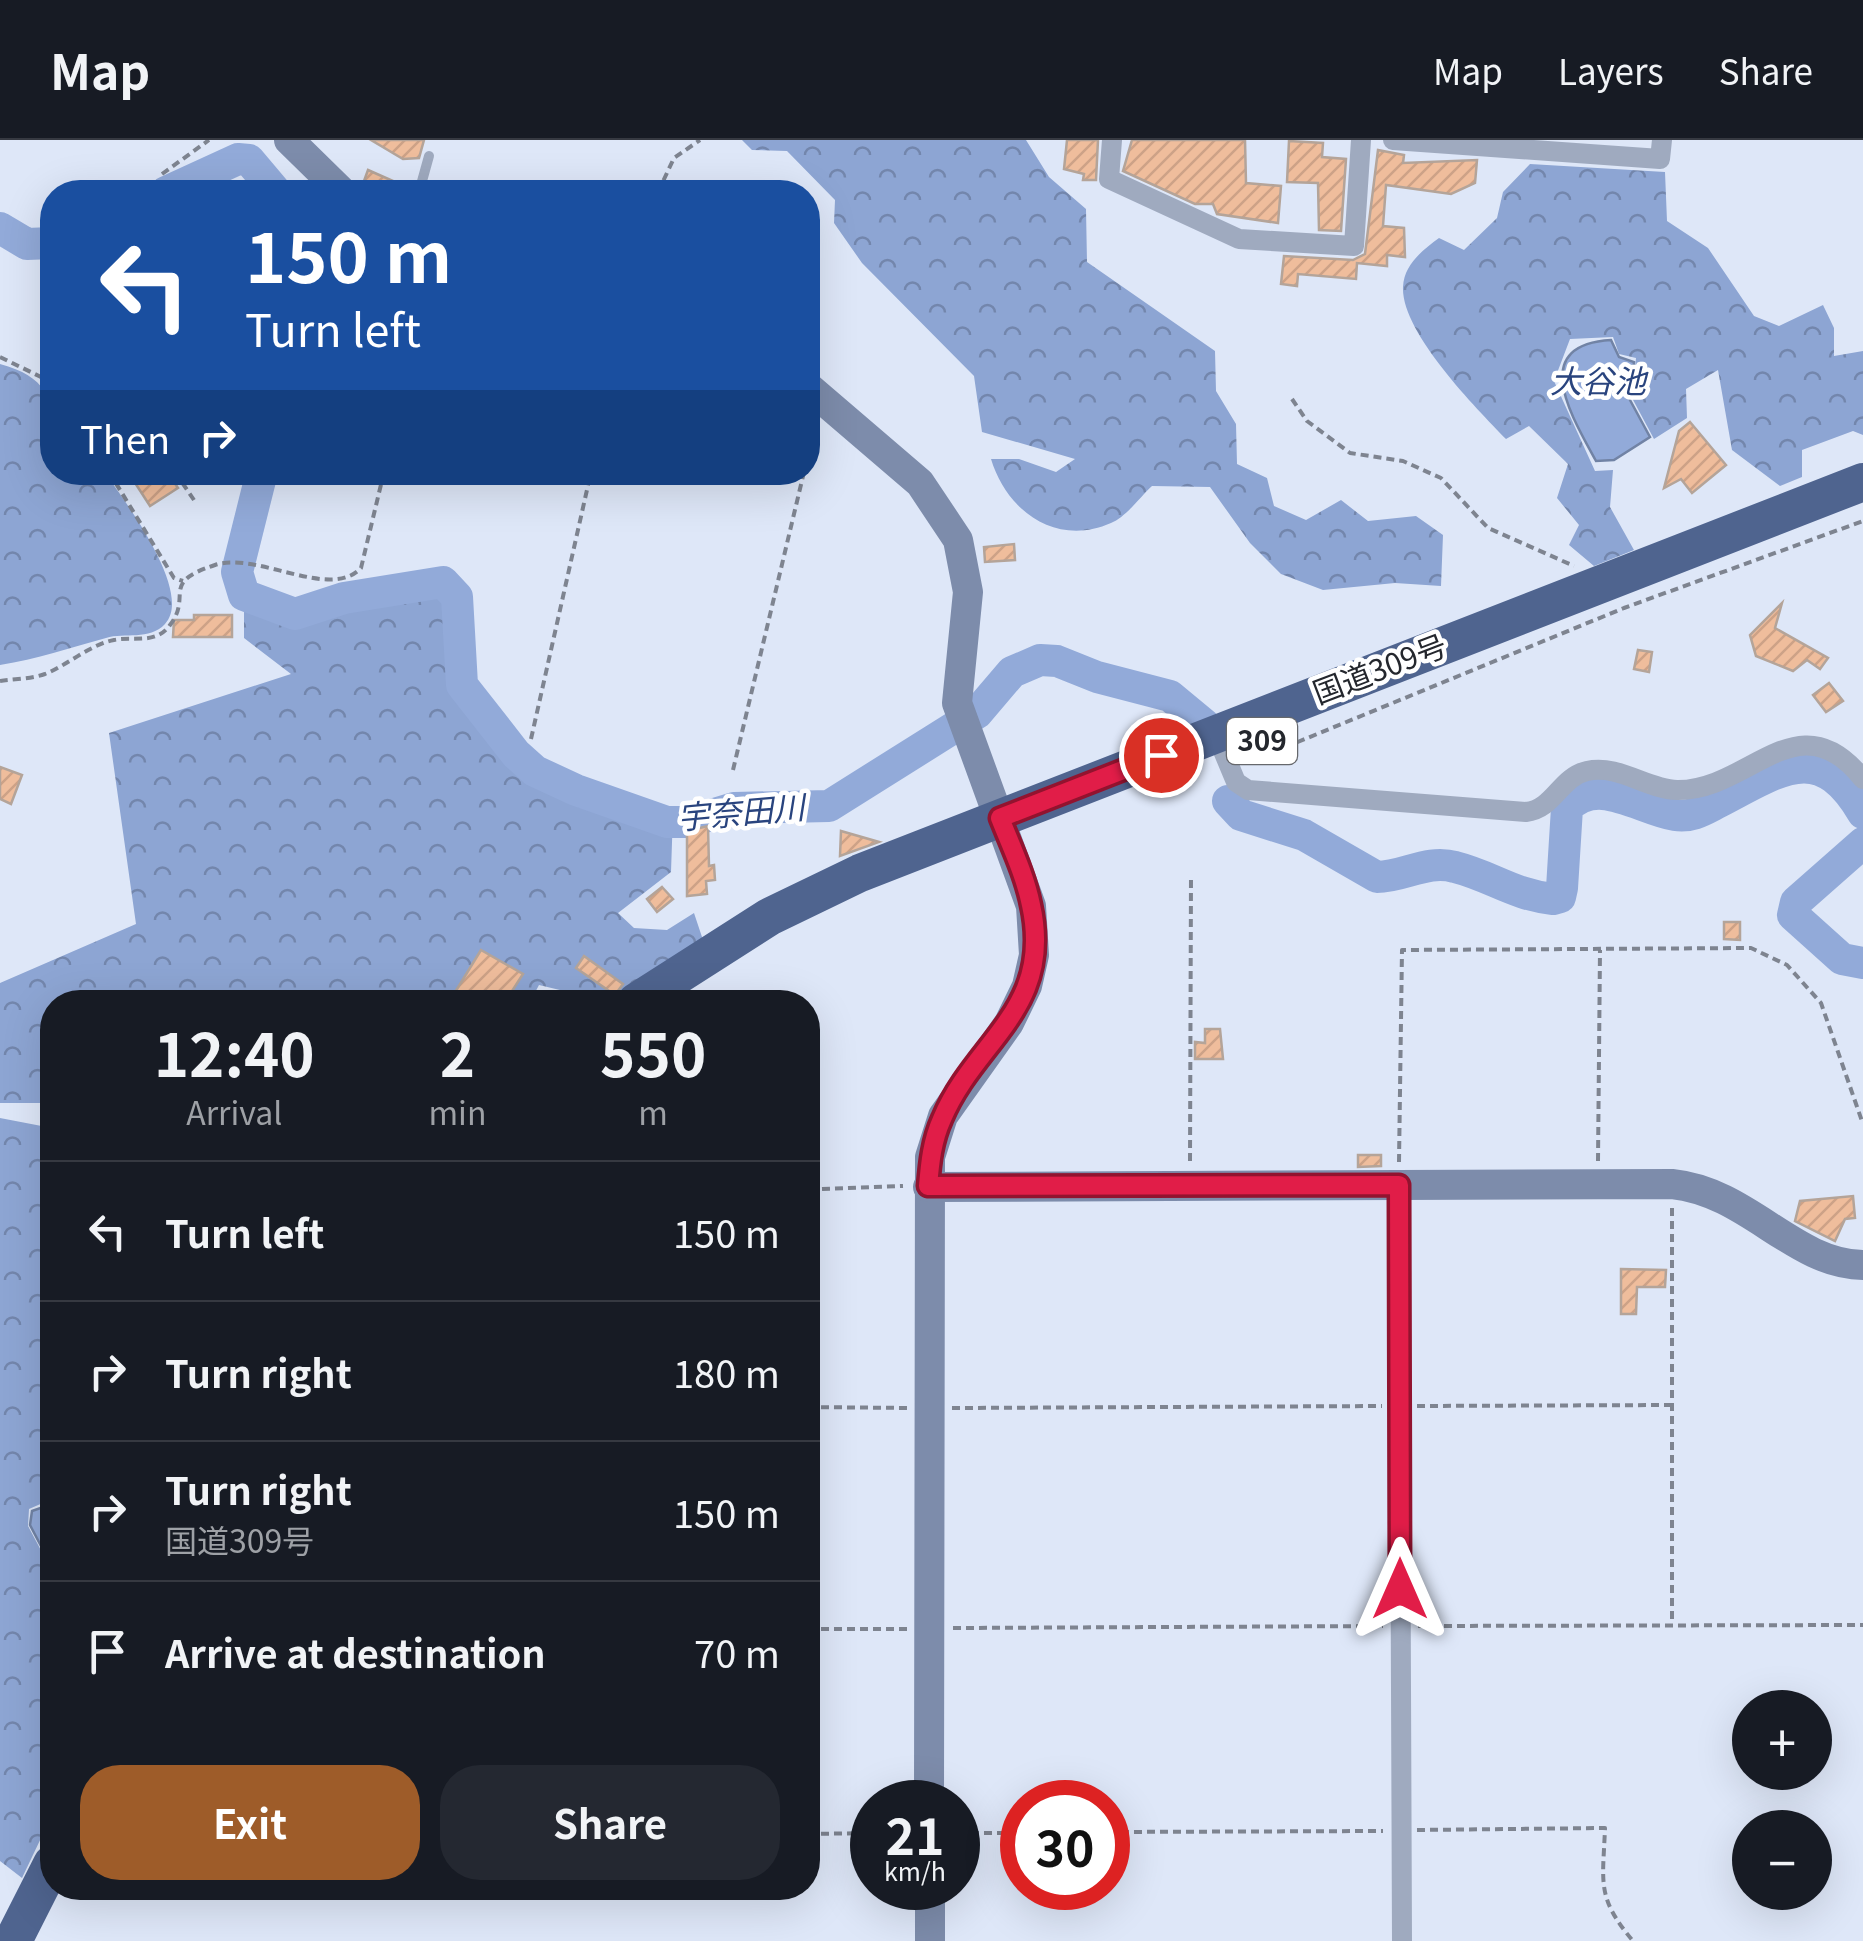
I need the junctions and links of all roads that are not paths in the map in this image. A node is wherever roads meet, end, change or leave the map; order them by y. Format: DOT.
graph roads {
  1 [pos="289,140"];
  2 [pos="1112,140"];
  3 [pos="1362,140"];
  4 [pos="1393,140"];
  5 [pos="1662,140"];
  6 [pos="429,156"];
  7 [pos="330,180"];
  8 [pos="422,180"];
  9 [pos="820,397"];
  10 [pos="1863,482"];
  11 [pos="1863,505"];
  12 [pos="1224,753"];
  13 [pos="1863,779"];
  14 [pos="1004,829"];
  15 [pos="655,990"];
  16 [pos="692,990"];
  17 [pos="1399,1185"];
  18 [pos="928,1186"];
  19 [pos="1863,1266"];
  20 [pos="929,1780"];
  21 [pos="40,1887"];
  22 [pos="59,1900"];
  23 [pos="930,1910"];
  24 [pos="12,1941"];
  25 [pos="38,1941"];
  26 [pos="930,1941"];
  27 [pos="1402,1941"];
  1 -- 7 [label="street"];
  2 -- 3 [label="street"];
  4 -- 5 [label="street"];
  6 -- 8 [label="lane"];
  9 -- 14 [label="street"];
  10 -- 12 [label="highway, 国道309号 / 309"];
  11 -- 12 [label="highway, 国道309号 / 309"];
  12 -- 13 [label="street"];
  12 -- 14 [label="highway, 国道309号 / 309"];
  14 -- 15 [label="highway, 国道309号 / 309"];
  14 -- 16 [label="highway, 国道309号 / 309"];
  14 -- 18 [label="street"];
  17 -- 18 [label="street"];
  17 -- 19 [label="street"];
  17 -- 27 [label="street"];
  18 -- 20 [label="street"];
  21 -- 24 [label="highway"];
  22 -- 25 [label="highway"];
  23 -- 26 [label="street"];
}
